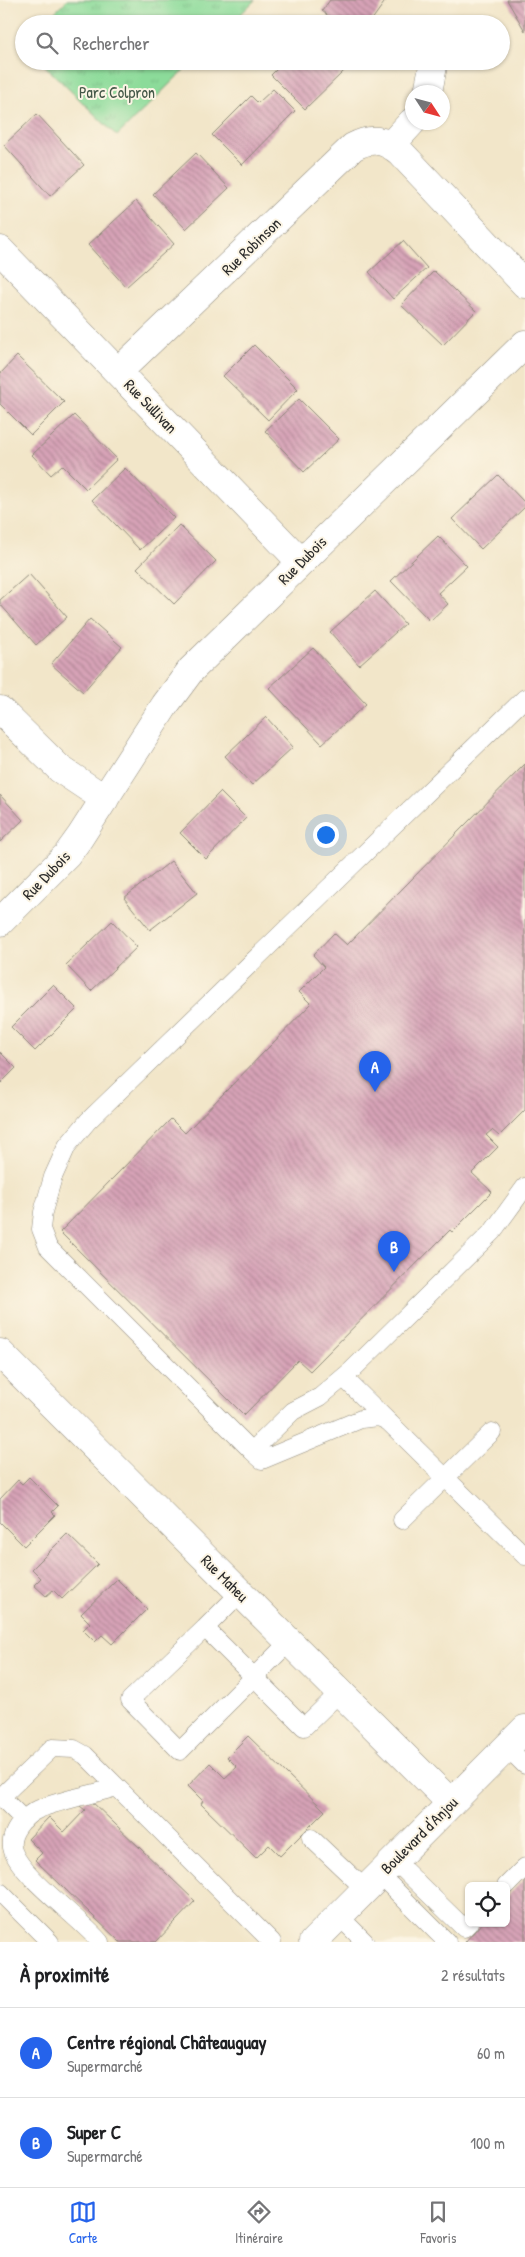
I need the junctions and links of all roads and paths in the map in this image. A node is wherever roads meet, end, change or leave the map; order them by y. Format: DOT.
graph roads {
  1 [pos="432,70"];
  2 [pos="429,85"];
  3 [pos="405,130"];
  4 [pos="391,145"];
  5 [pos="0,250"];
  6 [pos="525,284"];
  7 [pos="525,344"];
  8 [pos="118,372"];
  9 [pos="301,562"];
  10 [pos="525,698"];
  11 [pos="0,710"];
  12 [pos="105,799"];
  13 [pos="0,922"];
  14 [pos="525,1187"];
  15 [pos="0,1353"];
  16 [pos="344,1378"];
  17 [pos="389,1422"];
  18 [pos="492,1432"];
  19 [pos="257,1455"];
  20 [pos="446,1478"];
  21 [pos="402,1520"];
  22 [pos="525,1556"];
  23 [pos="240,1593"];
  24 [pos="206,1628"];
  25 [pos="289,1642"];
  26 [pos="255,1677"];
  27 [pos="340,1692"];
  28 [pos="519,1747"];
  29 [pos="117,1788"];
  30 [pos="0,1797"];
  31 [pos="451,1803"];
  32 [pos="24,1820"];
  33 [pos="311,1838"];
  34 [pos="525,1867"];
  35 [pos="380,1875"];
  36 [pos="510,1882"];
  37 [pos="0,1892"];
  38 [pos="339,1916"];
  39 [pos="465,1925"];
  40 [pos="465,1927"];
  41 [pos="50,1942"];
  42 [pos="100,1942"];
  43 [pos="272,1942"];
  44 [pos="313,1942"];
  45 [pos="365,1942"];
  46 [pos="449,1942"];
  1 -- 2 [label="street"];
  3 -- 4 [label="street"];
  4 -- 6 [label="street"];
  4 -- 8 [label="street, Rue Robinson"];
  5 -- 8 [label="street, Rue Sullivan"];
  7 -- 9 [label="street, Rue Dubois"];
  8 -- 9 [label="street, Rue Sullivan"];
  9 -- 12 [label="street, Rue Dubois"];
  10 -- 19 [label="lane"];
  11 -- 12 [label="street"];
  12 -- 13 [label="street, Rue Dubois"];
  14 -- 16 [label="lane"];
  15 -- 23 [label="street, Rue Maheu"];
  16 -- 17 [label="lane"];
  16 -- 19 [label="lane"];
  17 -- 19 [label="lane"];
  17 -- 20 [label="lane"];
  18 -- 20 [label="lane"];
  20 -- 21 [label="lane"];
  20 -- 22 [label="lane"];
  23 -- 24 [label="lane"];
  23 -- 25 [label="street, Rue Maheu"];
  24 -- 26 [label="lane"];
  24 -- 26 [label="lane"];
  25 -- 26 [label="lane"];
  25 -- 27 [label="street, Rue Maheu"];
  26 -- 27 [label="lane"];
  27 -- 31 [label="street, Rue Maheu"];
  28 -- 31 [label="street, Boulevard d'Anjou"];
  29 -- 30 [label="lane"];
  29 -- 32 [label="lane"];
  29 -- 43 [label="lane"];
  30 -- 32 [label="lane"];
  31 -- 35 [label="street, Boulevard d'Anjou"];
  32 -- 42 [label="lane"];
  33 -- 35 [label="lane"];
  34 -- 36 [label="lane"];
  35 -- 38 [label="street, Boulevard d'Anjou"];
  35 -- 39 [label="lane"];
  35 -- 46 [label="lane"];
  37 -- 41 [label="lane"];
  38 -- 44 [label="street, Boulevard d'Anjou"];
  38 -- 45 [label="lane"];
  40 -- 46 [label="lane"];
}
